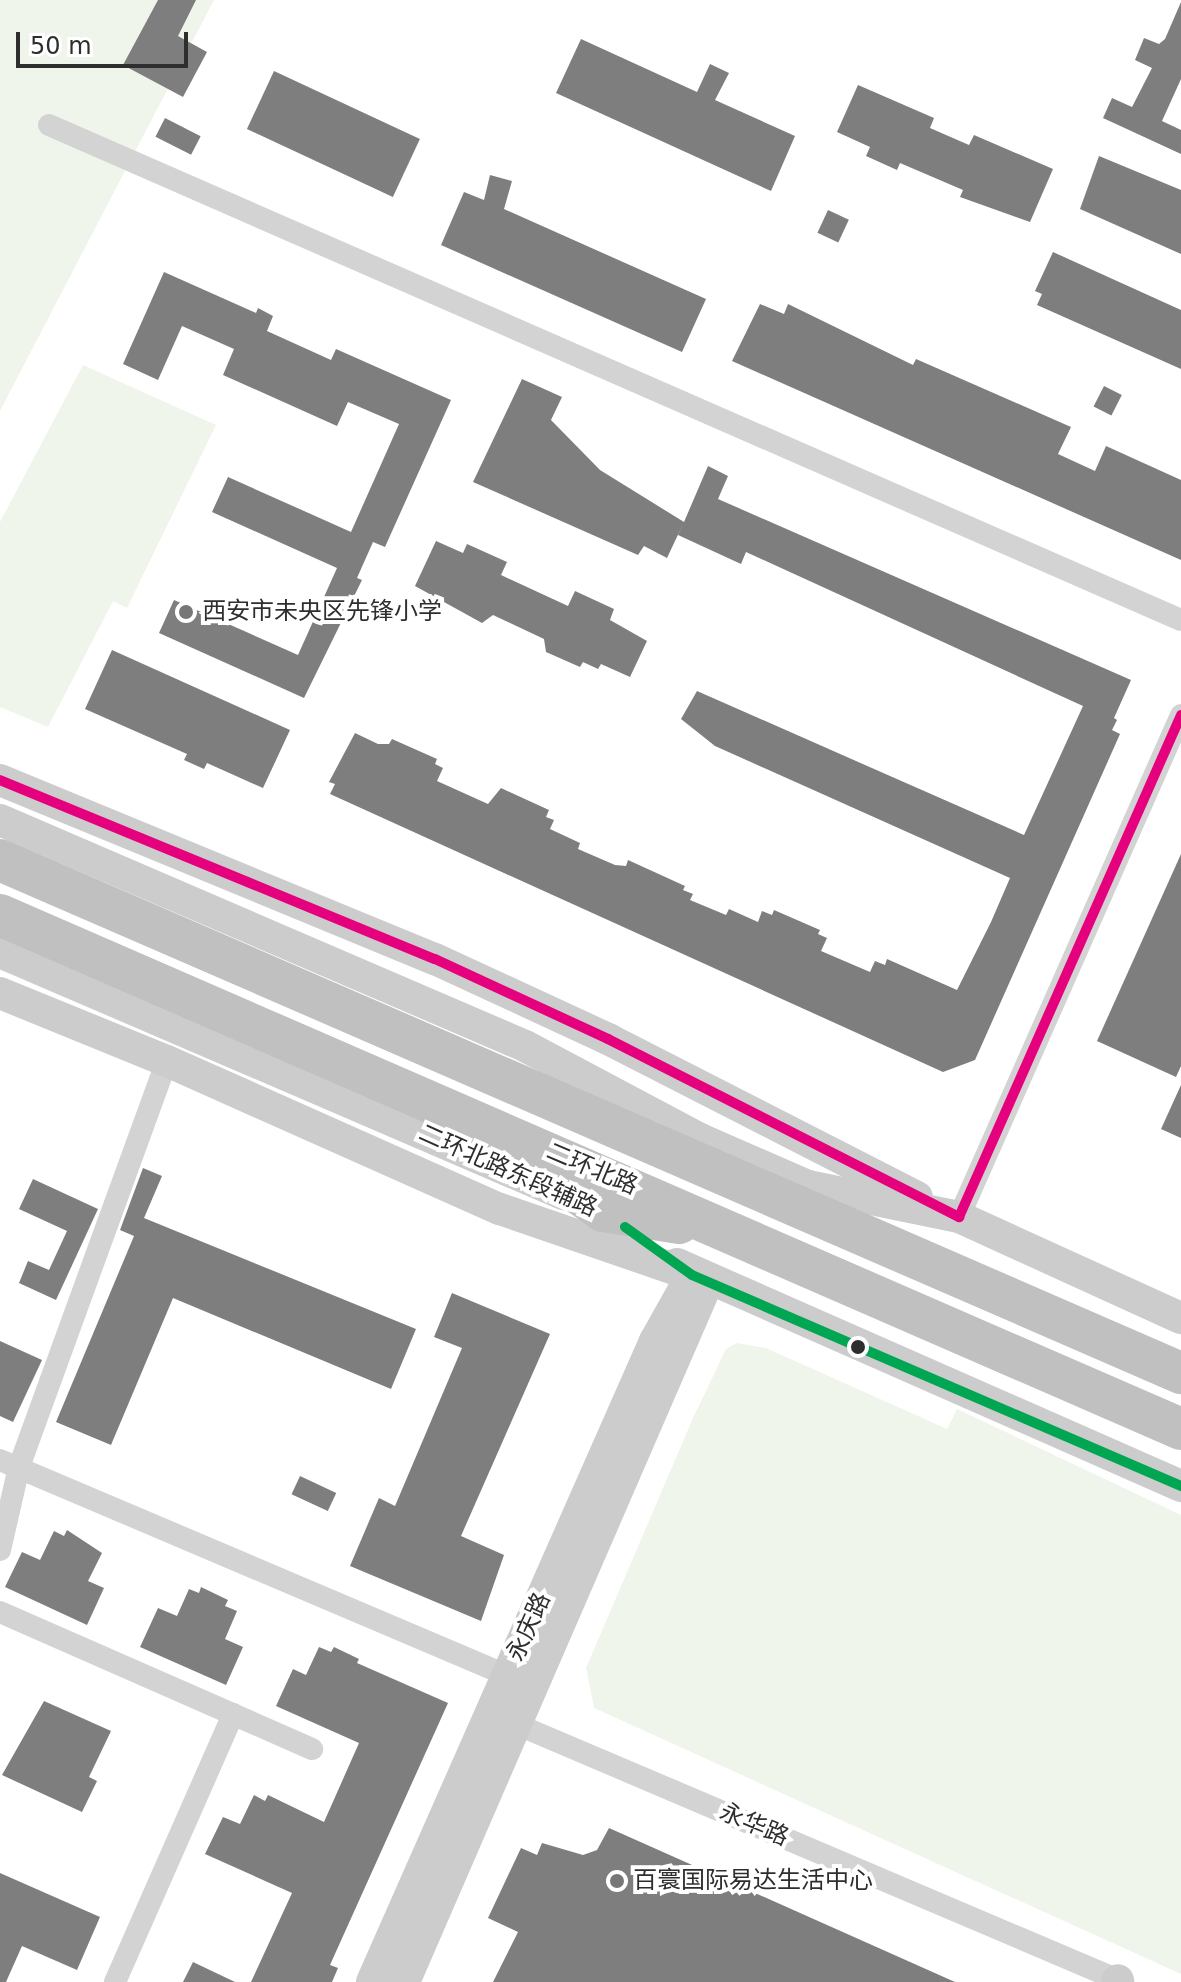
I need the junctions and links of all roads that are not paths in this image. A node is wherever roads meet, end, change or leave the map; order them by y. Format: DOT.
graph roads {
  1 [pos="49,125"];
  2 [pos="1181,620"];
  3 [pos="1181,715"];
  4 [pos="0,780"];
  5 [pos="0,820"];
  6 [pos="0,860"];
  7 [pos="0,915"];
  8 [pos="0,952"];
  9 [pos="0,993"];
  10 [pos="608,1039"];
  11 [pos="167,1061"];
  12 [pos="598,1085"];
  13 [pos="659,1095"];
  14 [pos="745,1110"];
  15 [pos="474,1119"];
  16 [pos="700,1139"];
  17 [pos="748,1182"];
  18 [pos="808,1186"];
  19 [pos="603,1211"];
  20 [pos="959,1217"];
  21 [pos="732,1231"];
  22 [pos="700,1278"];
  23 [pos="1181,1318"];
  24 [pos="1181,1373"];
  25 [pos="1181,1429"];
  26 [pos="10,1463"];
  27 [pos="1181,1486"];
  28 [pos="0,1550"];
  29 [pos="0,1612"];
  30 [pos="520,1681"];
  31 [pos="233,1714"];
  32 [pos="516,1724"];
  33 [pos="312,1749"];
  34 [pos="1119,1981"];
  35 [pos="115,1982"];
  36 [pos="372,1982"];
  37 [pos="404,1982"];
  1 -- 2 [label="street"];
  3 -- 20 [label="street"];
  4 -- 10 [label="street"];
  5 -- 12 [label="street"];
  6 -- 17 [label="highway, 二环北路"];
  7 -- 15 [label="highway, 二环北路"];
  8 -- 19 [label="street, 二环北路东段辅路"];
  9 -- 11 [label="street"];
  10 -- 13 [label="street"];
  10 -- 14 [label="street"];
  11 -- 22 [label="street"];
  11 -- 26 [label="street"];
  12 -- 13 [label="street"];
  12 -- 16 [label="street"];
  13 -- 14 [label="street"];
  13 -- 16 [label="street"];
  14 -- 20 [label="street"];
  15 -- 19 [label="highway"];
  15 -- 21 [label="highway, 二环北路"];
  16 -- 17 [label="highway"];
  16 -- 18 [label="street"];
  17 -- 18 [label="highway"];
  17 -- 24 [label="highway, 二环北路"];
  18 -- 20 [label="street"];
  19 -- 21 [label="highway"];
  19 -- 22 [label="street, 二环北路东段辅路"];
  20 -- 23 [label="street"];
  21 -- 25 [label="highway, 二环北路"];
  22 -- 27 [label="street, 二环北路东段辅路"];
  22 -- 30 [label="street, 永庆路"];
  26 -- 28 [label="street"];
  26 -- 30 [label="street"];
  29 -- 31 [label="street"];
  30 -- 32 [label="street, 永庆路"];
  30 -- 36 [label="street, 永庆路"];
  31 -- 33 [label="street"];
  31 -- 35 [label="street"];
  32 -- 34 [label="street, 永华路"];
  32 -- 37 [label="street, 永庆路"];
}
